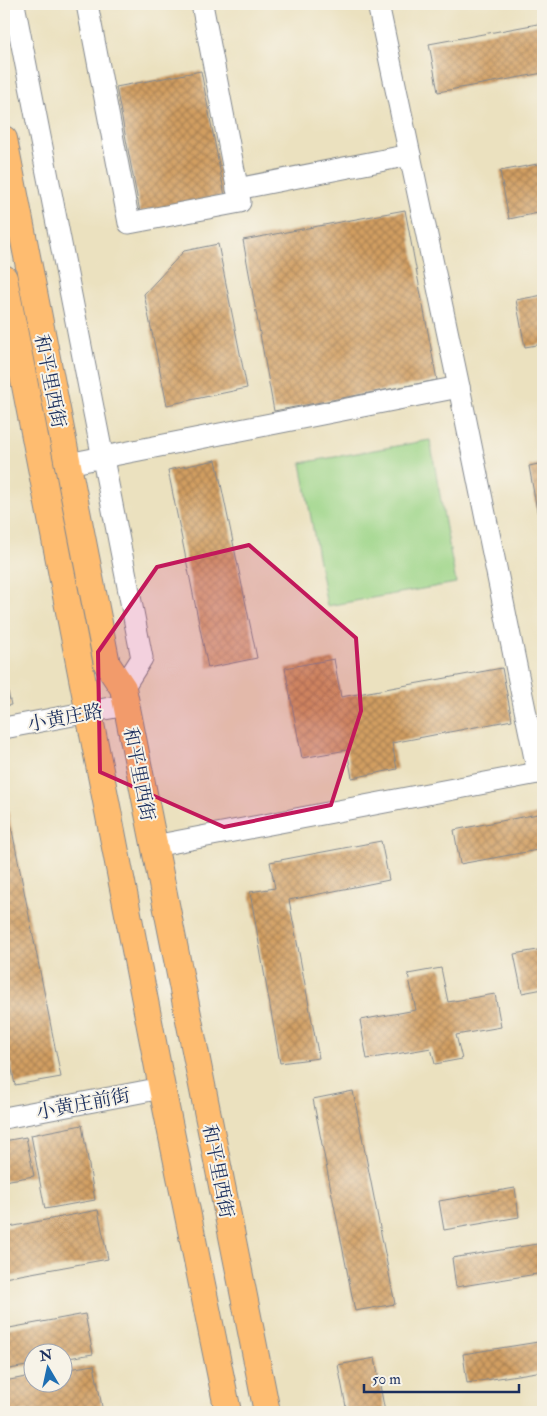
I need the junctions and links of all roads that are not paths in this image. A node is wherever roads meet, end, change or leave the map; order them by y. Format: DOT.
graph roads {
  1 [pos="14,4"];
  2 [pos="87,4"];
  3 [pos="202,4"];
  4 [pos="378,4"];
  5 [pos="4,139"];
  6 [pos="410,155"];
  7 [pos="237,188"];
  8 [pos="4,278"];
  9 [pos="459,387"];
  10 [pos="68,464"];
  11 [pos="124,697"];
  12 [pos="89,713"];
  13 [pos="4,728"];
  14 [pos="540,772"];
  15 [pos="154,846"];
  16 [pos="162,1088"];
  17 [pos="4,1118"];
  18 [pos="228,1412"];
  19 [pos="267,1412"];
  1 -- 11 [label="street"];
  2 -- 7 [label="street"];
  3 -- 7 [label="street"];
  4 -- 6 [label="street"];
  5 -- 10 [label="main road, 和平里西街"];
  6 -- 7 [label="street"];
  6 -- 9 [label="street"];
  8 -- 12 [label="main road, 和平里西街"];
  9 -- 10 [label="street"];
  9 -- 14 [label="street"];
  10 -- 11 [label="main road, 和平里西街"];
  11 -- 12 [label="street, 小黄庄路"];
  11 -- 15 [label="main road, 和平里西街"];
  12 -- 13 [label="street, 小黄庄路"];
  12 -- 16 [label="main road, 和平里西街"];
  14 -- 15 [label="street"];
  15 -- 19 [label="main road, 和平里西街"];
  16 -- 17 [label="street, 小黄庄前街"];
  16 -- 18 [label="main road, 和平里西街"];
}
